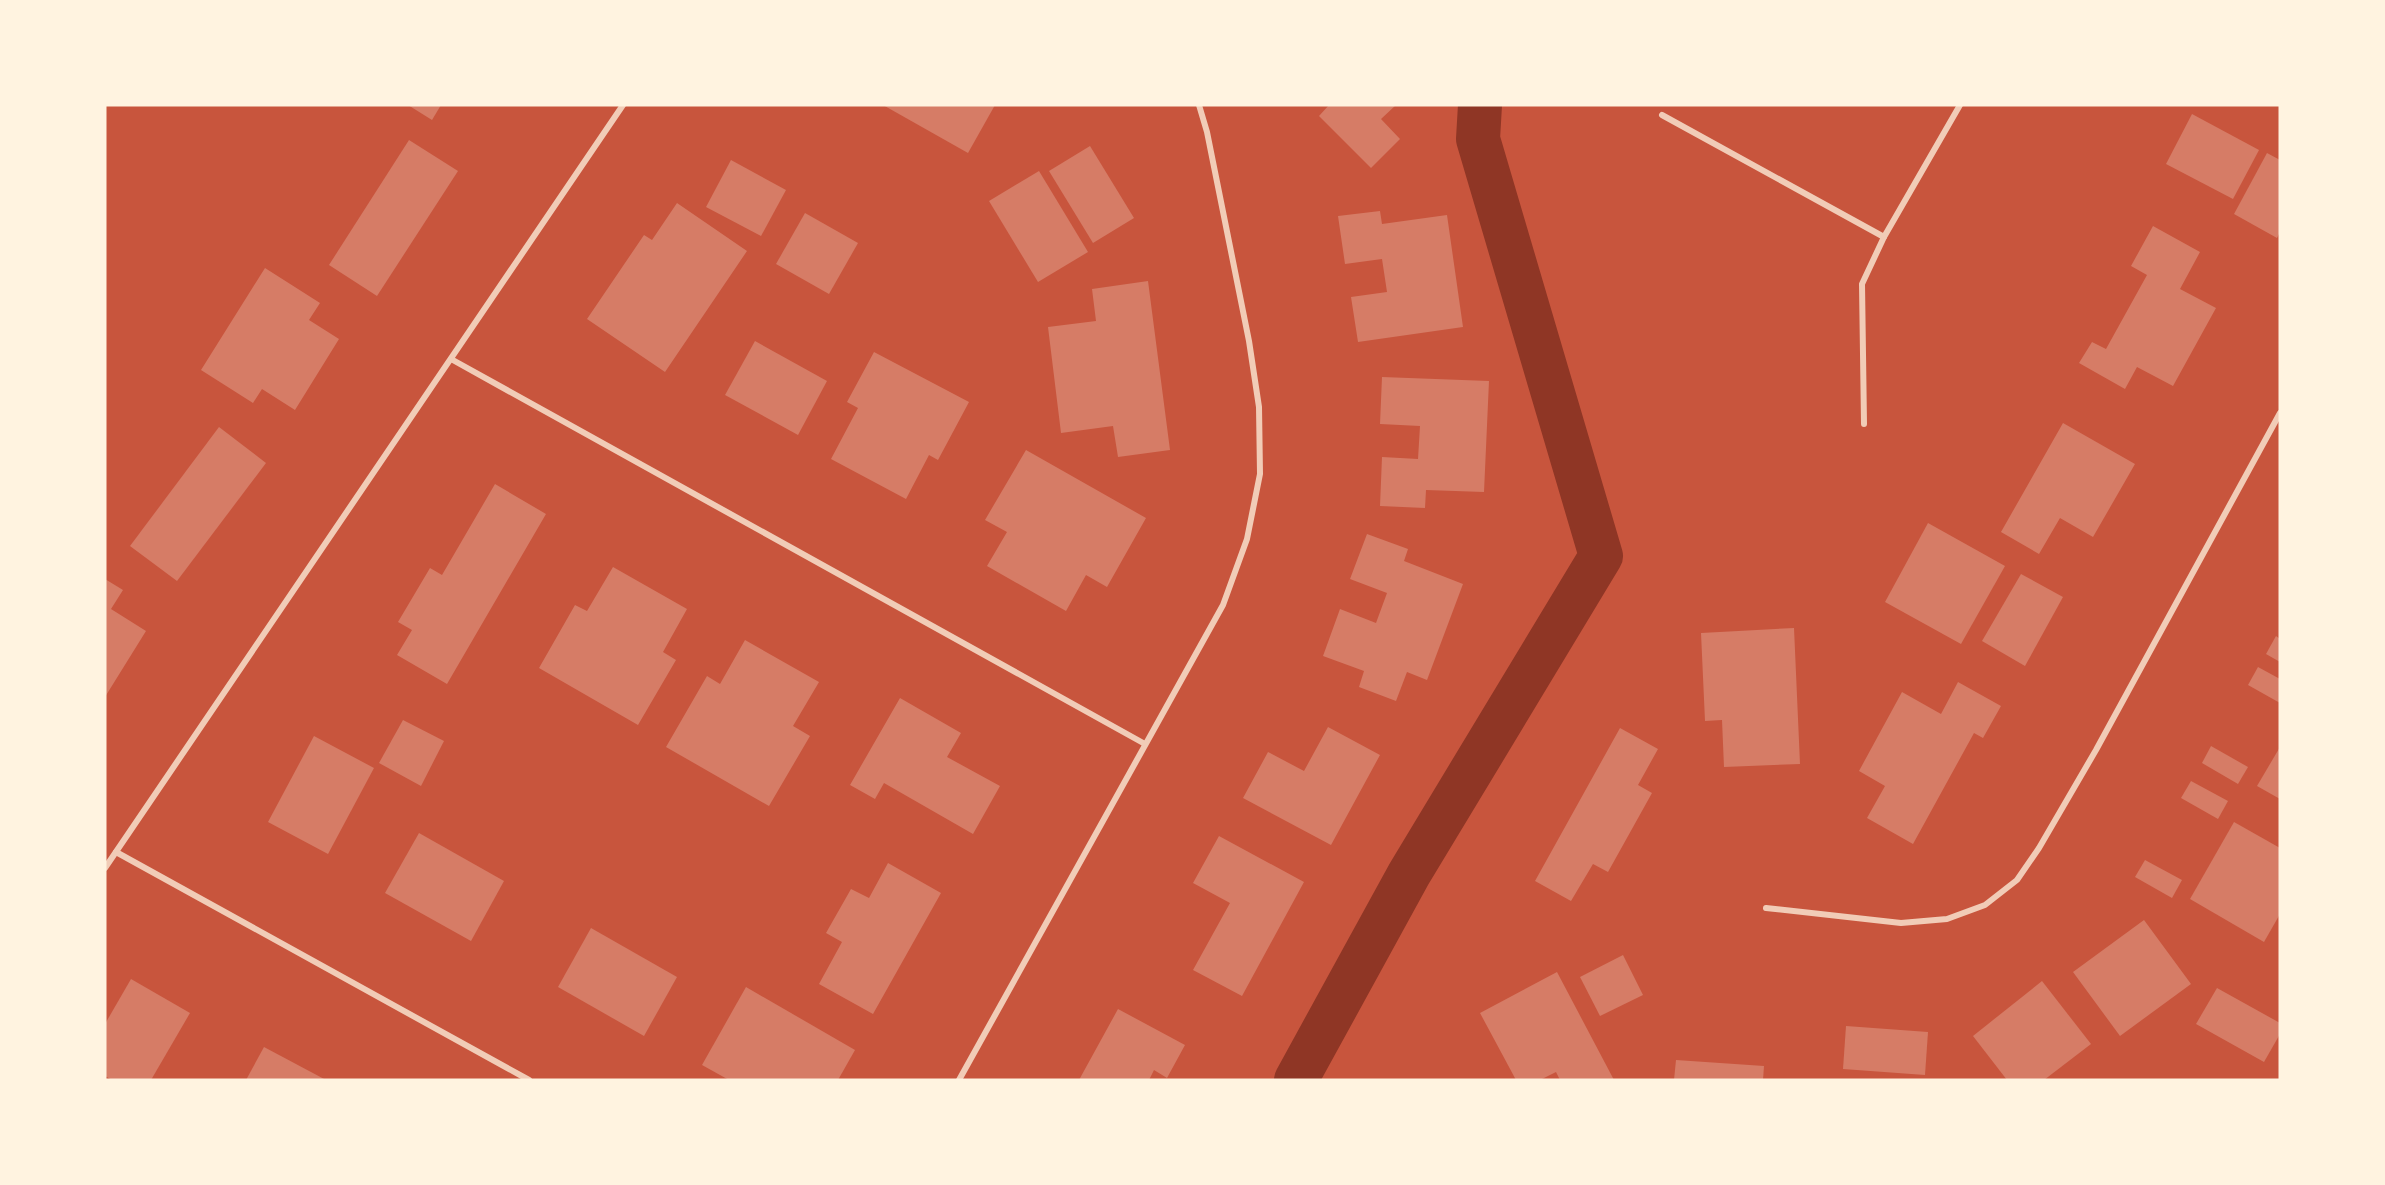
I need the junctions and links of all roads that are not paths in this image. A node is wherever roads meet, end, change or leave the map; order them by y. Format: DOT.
graph roads {
  1 [pos="623,105"];
  2 [pos="1200,105"];
  3 [pos="1960,105"];
  4 [pos="1662,115"];
  5 [pos="1884,237"];
  6 [pos="451,359"];
  7 [pos="2280,413"];
  8 [pos="1864,424"];
  9 [pos="1145,744"];
  10 [pos="116,852"];
  11 [pos="105,868"];
  12 [pos="1766,908"];
  13 [pos="529,1080"];
  14 [pos="959,1080"];
  1 -- 6 [label="street"];
  2 -- 9 [label="street"];
  3 -- 5 [label="street"];
  4 -- 5 [label="street"];
  5 -- 8 [label="street"];
  6 -- 9 [label="street"];
  6 -- 10 [label="street"];
  7 -- 12 [label="street"];
  9 -- 14 [label="street"];
  10 -- 11 [label="street"];
  10 -- 13 [label="street"];
}
